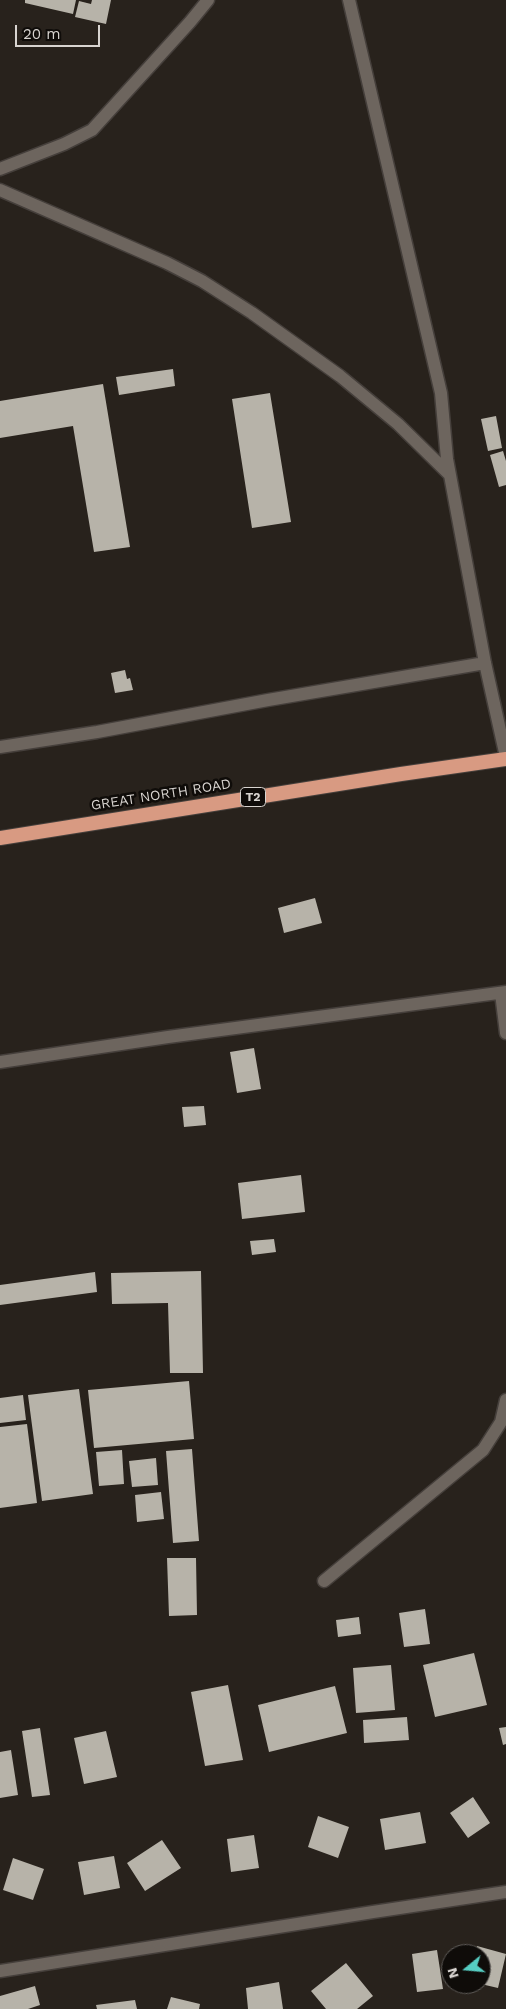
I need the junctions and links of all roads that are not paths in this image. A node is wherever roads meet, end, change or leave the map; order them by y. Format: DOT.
graph roads {
  1 [pos="208,0"];
  2 [pos="349,0"];
  3 [pos="0,169"];
  4 [pos="0,190"];
  5 [pos="450,475"];
  6 [pos="486,663"];
  7 [pos="0,747"];
  8 [pos="506,758"];
  9 [pos="0,838"];
  10 [pos="503,992"];
  11 [pos="506,1033"];
  12 [pos="0,1062"];
  13 [pos="506,1400"];
  14 [pos="324,1581"];
  15 [pos="506,1892"];
  16 [pos="0,1971"];
  1 -- 3 [label="street"];
  2 -- 5 [label="street"];
  4 -- 5 [label="street"];
  5 -- 6 [label="street"];
  6 -- 7 [label="street"];
  6 -- 8 [label="street"];
  8 -- 9 [label="highway, GREAT NORTH ROAD / T2"];
  10 -- 11 [label="street"];
  10 -- 12 [label="street"];
  13 -- 14 [label="street"];
  15 -- 16 [label="street"];
}
